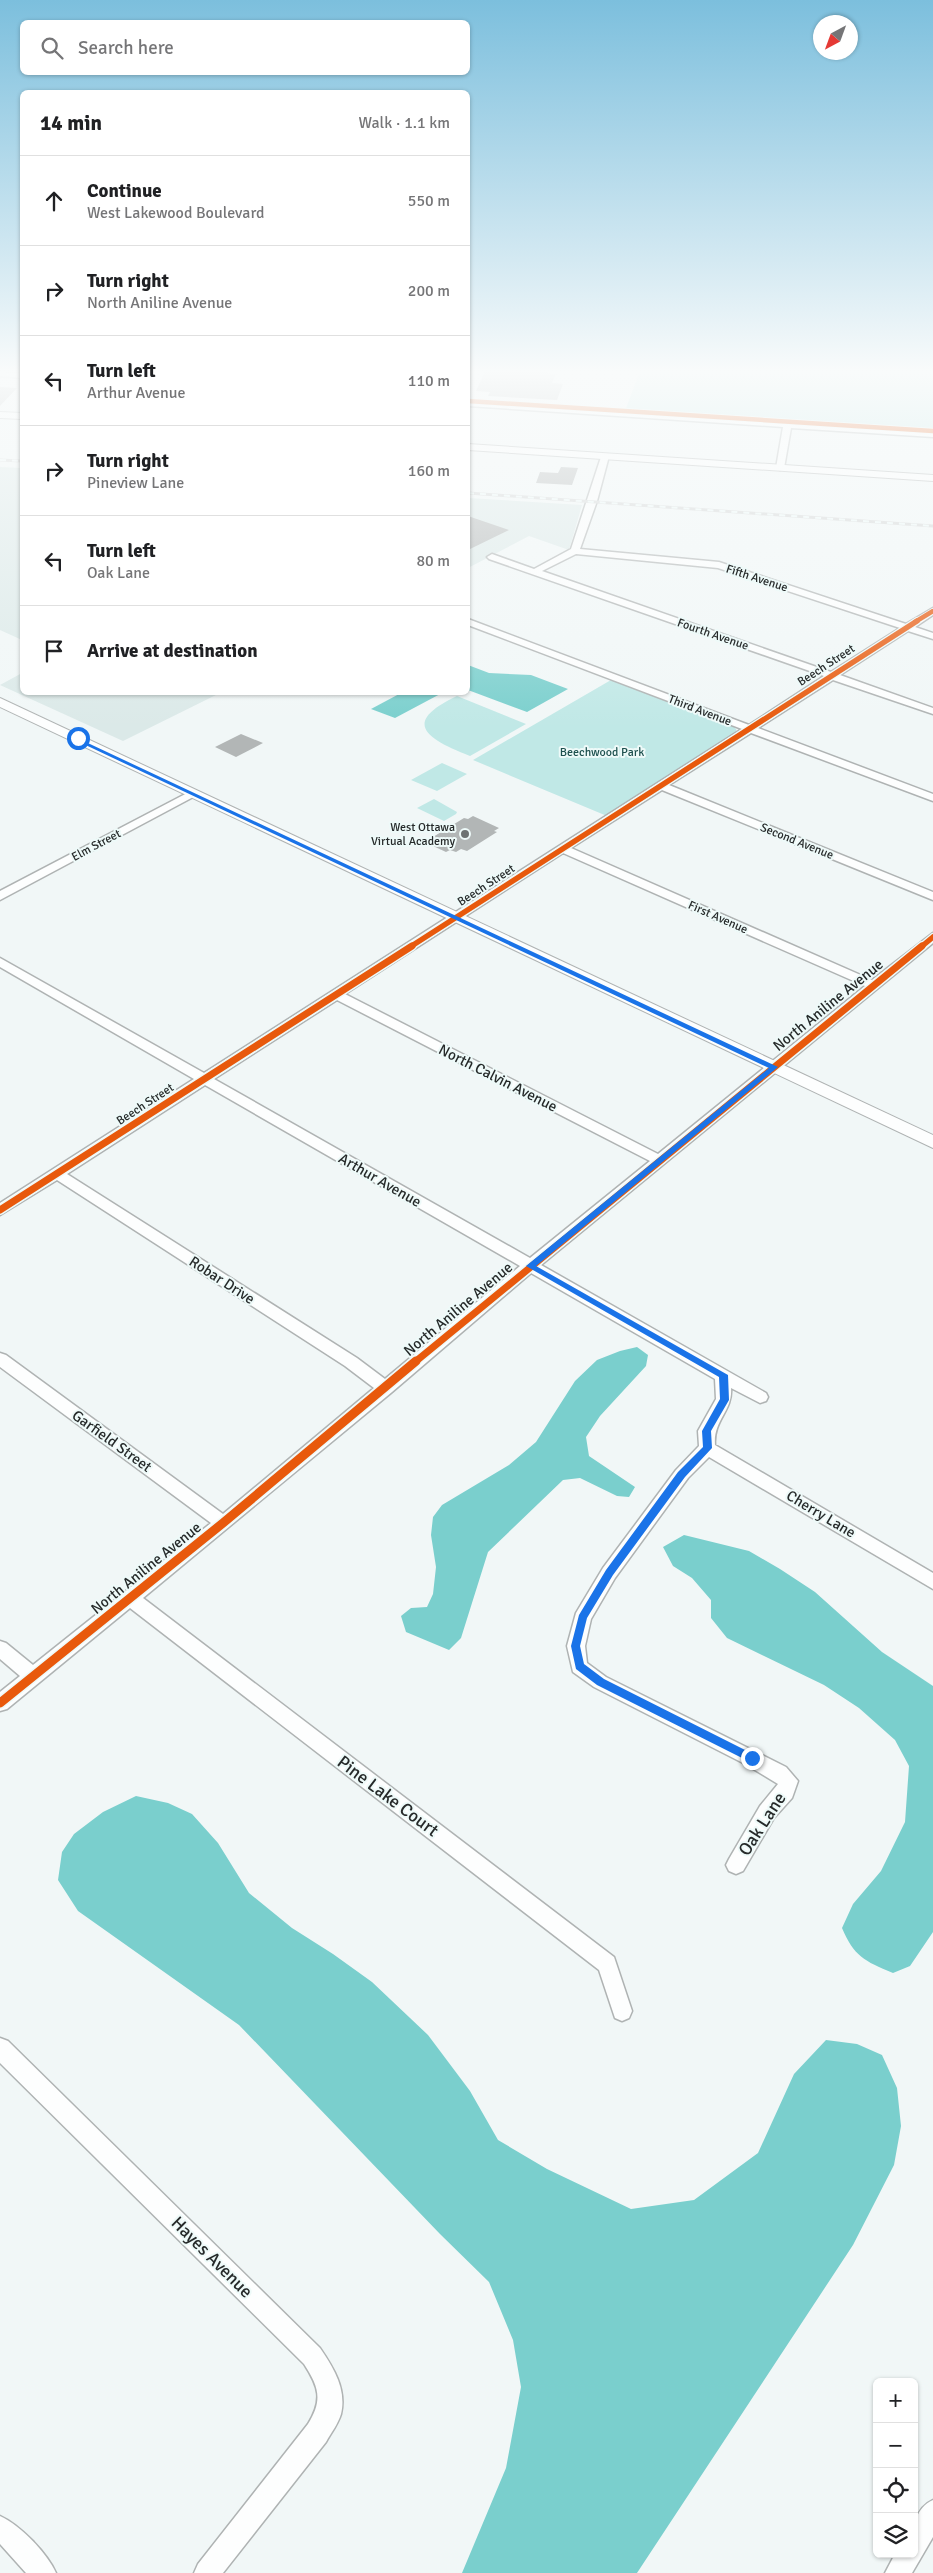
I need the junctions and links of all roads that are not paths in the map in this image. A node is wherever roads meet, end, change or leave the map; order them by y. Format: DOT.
graph roads {
  1 [pos="597,488"];
  2 [pos="575,551"];
  3 [pos="492,557"];
  4 [pos="534,572"];
  5 [pos="933,611"];
  6 [pos="470,623"];
  7 [pos="906,628"];
  8 [pos="933,636"];
  9 [pos="830,675"];
  10 [pos="0,702"];
  11 [pos="933,712"];
  12 [pos="750,729"];
  13 [pos="660,786"];
  14 [pos="193,794"];
  15 [pos="933,798"];
  16 [pos="563,849"];
  17 [pos="0,896"];
  18 [pos="933,896"];
  19 [pos="455,918"];
  20 [pos="933,937"];
  21 [pos="0,962"];
  22 [pos="873,986"];
  23 [pos="337,995"];
  24 [pos="774,1067"];
  25 [pos="204,1079"];
  26 [pos="933,1142"];
  27 [pos="660,1160"];
  28 [pos="57,1174"];
  29 [pos="0,1210"];
  30 [pos="530,1266"];
  31 [pos="0,1359"];
  32 [pos="723,1375"];
  33 [pos="386,1388"];
  34 [pos="760,1397"];
  35 [pos="707,1448"];
  36 [pos="223,1523"];
  37 [pos="933,1582"];
  38 [pos="130,1598"];
  39 [pos="0,1648"];
  40 [pos="33,1676"];
  41 [pos="0,1704"];
  42 [pos="736,1864"];
  43 [pos="622,2011"];
  44 [pos="0,2048"];
  45 [pos="933,2513"];
  46 [pos="0,2528"];
  47 [pos="918,2538"];
  48 [pos="907,2558"];
  49 [pos="42,2573"];
  50 [pos="207,2573"];
  51 [pos="898,2573"];
  1 -- 2 [label="street"];
  2 -- 4 [label="street"];
  2 -- 7 [label="street, Fifth Avenue"];
  3 -- 4 [label="street, Fourth Avenue"];
  4 -- 9 [label="street, Fourth Avenue"];
  5 -- 7 [label="street, Beech Street"];
  6 -- 12 [label="street, Third Avenue"];
  7 -- 8 [label="street, Fifth Avenue"];
  7 -- 9 [label="street, Beech Street"];
  9 -- 11 [label="street, Fourth Avenue"];
  9 -- 12 [label="street, Beech Street"];
  10 -- 14 [label="street"];
  12 -- 13 [label="street, Beech Street"];
  12 -- 15 [label="street, Third Avenue"];
  13 -- 16 [label="street, Beech Street"];
  13 -- 18 [label="street, Second Avenue"];
  14 -- 17 [label="street, Elm Street"];
  14 -- 19 [label="street"];
  16 -- 19 [label="street, Beech Street"];
  16 -- 22 [label="street, First Avenue"];
  19 -- 23 [label="street, Beech Street"];
  19 -- 24 [label="street"];
  20 -- 22 [label="street, North Aniline Avenue"];
  21 -- 25 [label="street, Arthur Avenue"];
  22 -- 24 [label="street, North Aniline Avenue"];
  23 -- 25 [label="street, Beech Street"];
  23 -- 27 [label="street, North Calvin Avenue"];
  24 -- 26 [label="street"];
  24 -- 27 [label="street, North Aniline Avenue"];
  25 -- 28 [label="street, Beech Street"];
  25 -- 30 [label="street, Arthur Avenue"];
  27 -- 30 [label="street, North Aniline Avenue"];
  28 -- 29 [label="street, Beech Street"];
  28 -- 33 [label="street, Robar Drive"];
  30 -- 32 [label="street, Arthur Avenue"];
  30 -- 33 [label="street, North Aniline Avenue"];
  31 -- 36 [label="street, Garfield Street"];
  32 -- 34 [label="street, Arthur Avenue"];
  32 -- 35 [label="street"];
  33 -- 36 [label="street, North Aniline Avenue"];
  35 -- 37 [label="street, Cherry Lane"];
  35 -- 42 [label="street, Oak Lane"];
  36 -- 38 [label="street, North Aniline Avenue"];
  38 -- 40 [label="street, North Aniline Avenue"];
  38 -- 43 [label="street, Pine Lake Court"];
  39 -- 40 [label="street"];
  40 -- 41 [label="street, North Aniline Avenue"];
  44 -- 50 [label="street, Hayes Avenue"];
  45 -- 47 [label="street"];
  46 -- 49 [label="street"];
  48 -- 51 [label="street"];
}
